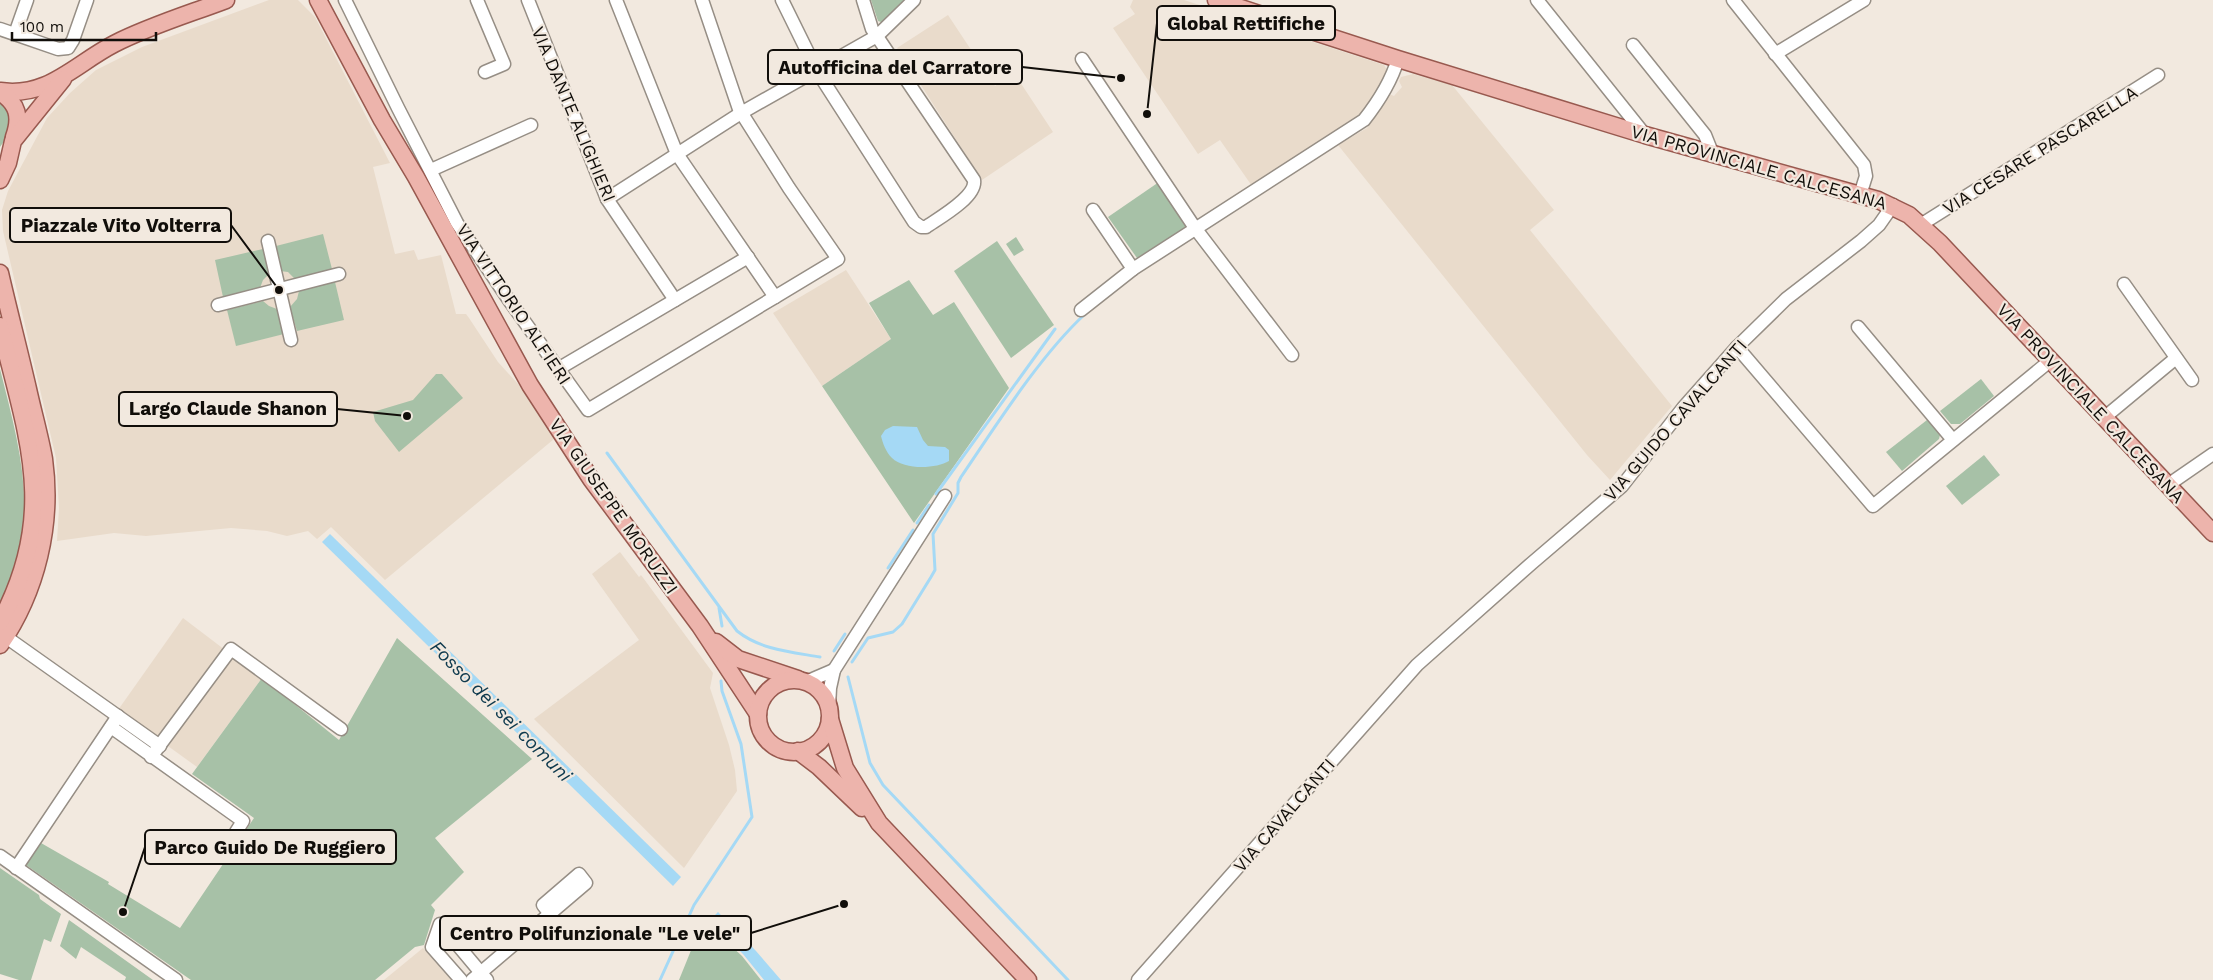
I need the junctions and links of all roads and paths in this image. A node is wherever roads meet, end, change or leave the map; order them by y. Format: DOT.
graph roads {
  1 [pos="27,0"];
  2 [pos="87,0"];
  3 [pos="226,0"];
  4 [pos="345,0"];
  5 [pos="477,0"];
  6 [pos="528,0"];
  7 [pos="616,0"];
  8 [pos="702,0"];
  9 [pos="782,0"];
  10 [pos="863,0"];
  11 [pos="914,0"];
  12 [pos="1218,0"];
  13 [pos="1537,0"];
  14 [pos="1732,0"];
  15 [pos="1864,0"];
  16 [pos="317,1"];
  17 [pos="0,29"];
  18 [pos="15,34"];
  19 [pos="877,36"];
  20 [pos="1633,45"];
  21 [pos="1774,54"];
  22 [pos="1082,59"];
  23 [pos="1398,59"];
  24 [pos="817,71"];
  25 [pos="485,72"];
  26 [pos="65,76"];
  27 [pos="2158,76"];
  28 [pos="0,91"];
  29 [pos="741,113"];
  30 [pos="531,125"];
  31 [pos="1644,134"];
  32 [pos="13,141"];
  33 [pos="677,154"];
  34 [pos="1714,155"];
  35 [pos="0,157"];
  36 [pos="430,170"];
  37 [pos="0,180"];
  38 [pos="1860,195"];
  39 [pos="607,199"];
  40 [pos="1893,206"];
  41 [pos="1093,210"];
  42 [pos="1922,224"];
  43 [pos="1195,228"];
  44 [pos="268,241"];
  45 [pos="748,257"];
  46 [pos="1134,268"];
  47 [pos="0,273"];
  48 [pos="339,274"];
  49 [pos="2124,284"];
  50 [pos="279,290"];
  51 [pos="775,297"];
  52 [pos="675,300"];
  53 [pos="218,305"];
  54 [pos="1081,310"];
  55 [pos="0,326"];
  56 [pos="1858,327"];
  57 [pos="291,340"];
  58 [pos="1737,346"];
  59 [pos="1292,355"];
  60 [pos="2176,358"];
  61 [pos="2051,360"];
  62 [pos="558,369"];
  63 [pos="2192,380"];
  64 [pos="2105,417"];
  65 [pos="1953,440"];
  66 [pos="2213,454"];
  67 [pos="2168,485"];
  68 [pos="945,496"];
  69 [pos="2213,533"];
  70 [pos="700,626"];
  71 [pos="2,634"];
  72 [pos="1431,651"];
  73 [pos="834,670"];
  74 [pos="804,681"];
  75 [pos="829,713"];
  76 [pos="758,714"];
  77 [pos="114,722"];
  78 [pos="341,729"];
  79 [pos="160,746"];
  80 [pos="798,751"];
  81 [pos="151,757"];
  82 [pos="879,823"];
  83 [pos="236,832"];
  84 [pos="0,856"];
  85 [pos="16,868"];
  86 [pos="550,914"];
  87 [pos="480,977"];
  88 [pos="176,980"];
  89 [pos="460,980"];
  90 [pos="1028,980"];
  91 [pos="1138,980"];
  1 -- 18 [label="street"];
  2 -- 18 [label="street"];
  3 -- 26 [label="main road"];
  4 -- 36 [label="street, VIA VITTORIO ALFIERI"];
  5 -- 25 [label="street"];
  6 -- 39 [label="street, VIA DANTE ALIGHIERI"];
  7 -- 33 [label="street"];
  8 -- 29 [label="street"];
  9 -- 24 [label="street"];
  10 -- 19 [label="street"];
  11 -- 19 [label="street"];
  12 -- 23 [label="main road, VIA PROVINCIALE CALCESANA"];
  13 -- 31 [label="street"];
  14 -- 21 [label="street"];
  15 -- 21 [label="street"];
  16 -- 70 [label="main road, VIA GIUSEPPE MORUZZI"];
  17 -- 18 [label="street"];
  19 -- 24 [label="street"];
  19 -- 24 [label="street"];
  20 -- 34 [label="street"];
  21 -- 38 [label="street"];
  22 -- 43 [label="street"];
  23 -- 31 [label="main road, VIA PROVINCIALE CALCESANA"];
  23 -- 43 [label="street"];
  24 -- 29 [label="street"];
  26 -- 28 [label="main road"];
  26 -- 32 [label="main road"];
  27 -- 42 [label="street, VIA CESARE PASCARELLA"];
  28 -- 32 [label="main road"];
  29 -- 33 [label="street"];
  29 -- 51 [label="street"];
  30 -- 36 [label="street"];
  31 -- 34 [label="main road, VIA PROVINCIALE CALCESANA"];
  32 -- 35 [label="main road"];
  32 -- 37 [label="main road"];
  33 -- 39 [label="street"];
  33 -- 45 [label="street"];
  34 -- 38 [label="main road, VIA PROVINCIALE CALCESANA"];
  36 -- 62 [label="street, VIA VITTORIO ALFIERI"];
  38 -- 40 [label="main road, VIA PROVINCIALE CALCESANA"];
  39 -- 52 [label="street, VIA DANTE ALIGHIERI"];
  40 -- 42 [label="main road, VIA PROVINCIALE CALCESANA"];
  40 -- 58 [label="street, VIA GUIDO CAVALCANTI"];
  41 -- 46 [label="street"];
  42 -- 61 [label="main road, VIA PROVINCIALE CALCESANA"];
  43 -- 46 [label="street"];
  43 -- 59 [label="street"];
  44 -- 50 [label="street"];
  45 -- 51 [label="street"];
  45 -- 52 [label="street"];
  46 -- 54 [label="street"];
  47 -- 71 [label="main road"];
  48 -- 50 [label="street"];
  49 -- 60 [label="street"];
  50 -- 53 [label="street"];
  50 -- 57 [label="street"];
  51 -- 62 [label="street, VIA VITTORIO ALFIERI"];
  52 -- 62 [label="street"];
  55 -- 71 [label="main road"];
  56 -- 65 [label="street"];
  58 -- 65 [label="street"];
  58 -- 72 [label="street, VIA GUIDO CAVALCANTI"];
  60 -- 63 [label="street"];
  60 -- 64 [label="street"];
  61 -- 64 [label="main road, VIA PROVINCIALE CALCESANA"];
  61 -- 65 [label="street"];
  64 -- 67 [label="main road, VIA PROVINCIALE CALCESANA"];
  66 -- 67 [label="street"];
  67 -- 69 [label="main road, VIA PROVINCIALE CALCESANA"];
  68 -- 73 [label="street"];
  70 -- 74 [label="main road, VIA GIUSEPPE MORUZZI"];
  70 -- 76 [label="main road, VIA GIUSEPPE MORUZZI"];
  71 -- 77 [label="street"];
  72 -- 91 [label="street, VIA CAVALCANTI"];
  73 -- 74 [label="street"];
  73 -- 75 [label="street"];
  74 -- 75 [label="main road"];
  74 -- 76 [label="main road"];
  75 -- 80 [label="main road"];
  75 -- 82 [label="main road"];
  76 -- 80 [label="main road"];
  77 -- 79 [label="street"];
  77 -- 81 [label="street"];
  77 -- 85 [label="street"];
  78 -- 79 [label="street"];
  79 -- 81 [label="street"];
  80 -- 82 [label="main road"];
  81 -- 83 [label="street"];
  82 -- 90 [label="main road"];
  84 -- 85 [label="street"];
  85 -- 88 [label="street"];
  86 -- 87 [label="street"];
  87 -- 89 [label="street"];
}
